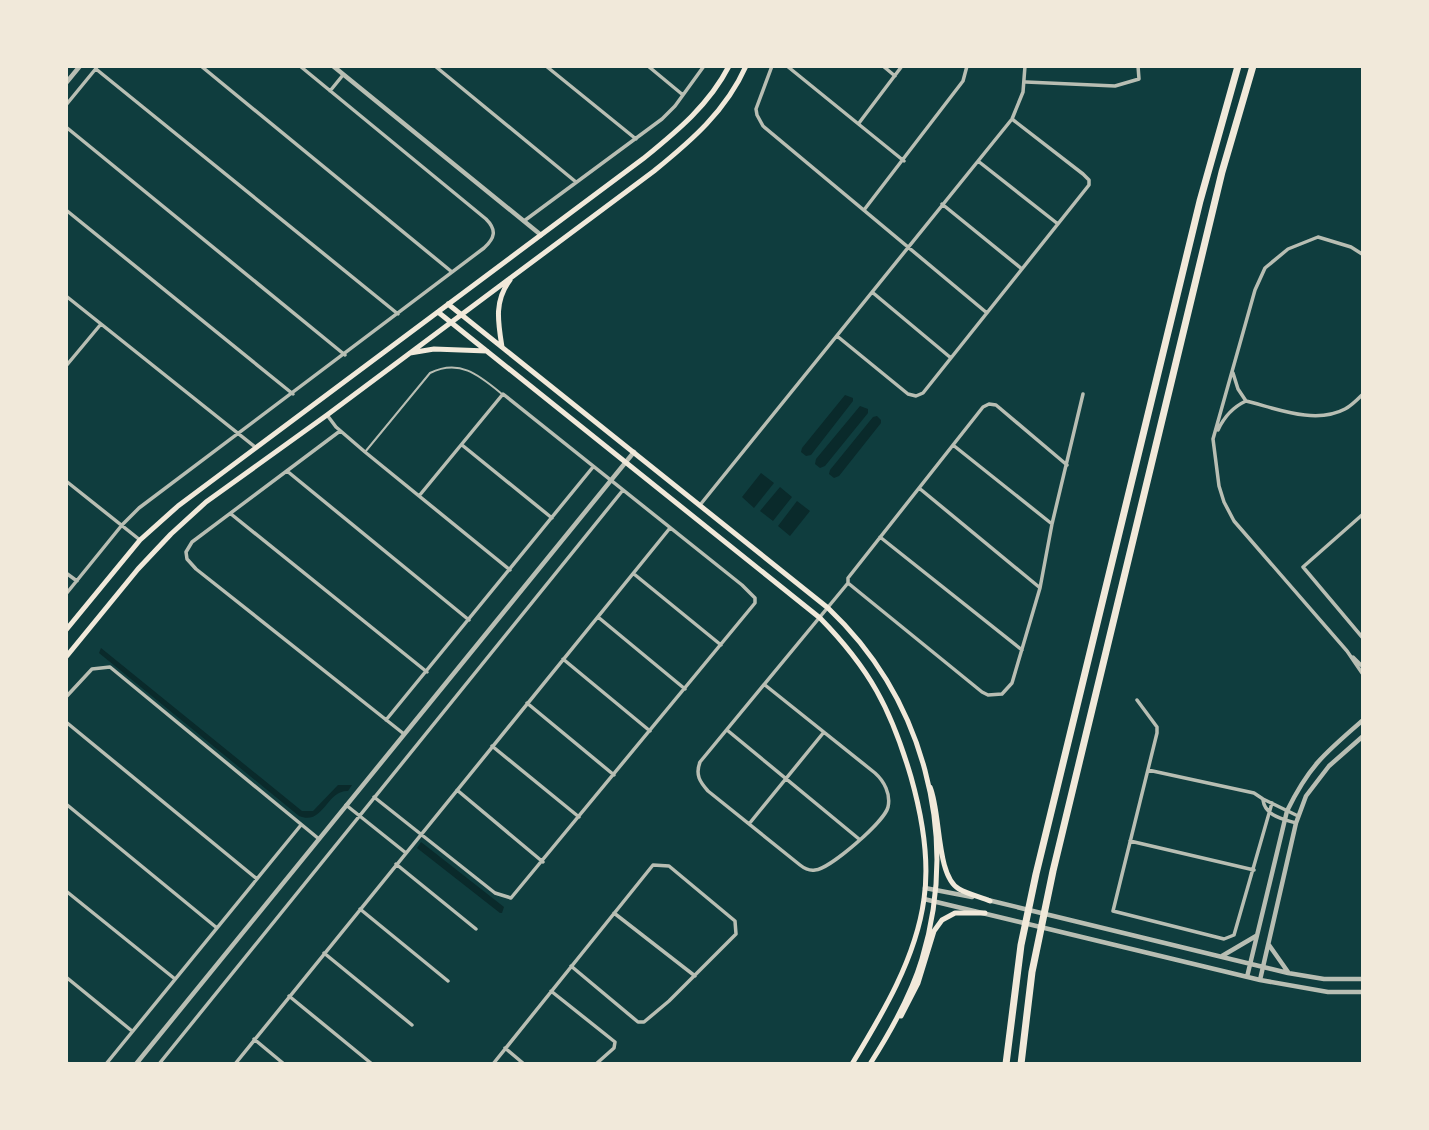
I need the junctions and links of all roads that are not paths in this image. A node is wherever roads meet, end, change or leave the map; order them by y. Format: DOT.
graph roads {
  1 [pos="80,66"];
  2 [pos="201,66"];
  3 [pos="300,66"];
  4 [pos="333,66"];
  5 [pos="435,66"];
  6 [pos="546,66"];
  7 [pos="648,66"];
  8 [pos="704,66"];
  9 [pos="729,66"];
  10 [pos="746,66"];
  11 [pos="772,66"];
  12 [pos="787,66"];
  13 [pos="883,66"];
  14 [pos="902,66"];
  15 [pos="967,66"];
  16 [pos="1025,66"];
  17 [pos="1138,66"];
  18 [pos="1238,66"];
  19 [pos="1253,66"];
  20 [pos="97,68"];
  21 [pos="343,75"];
  22 [pos="895,76"];
  23 [pos="1026,82"];
  24 [pos="66,83"];
  25 [pos="330,91"];
  26 [pos="683,95"];
  27 [pos="66,105"];
  28 [pos="1012,119"];
  29 [pos="859,123"];
  30 [pos="66,127"];
  31 [pos="636,139"];
  32 [pos="904,161"];
  33 [pos="978,161"];
  34 [pos="576,182"];
  35 [pos="942,204"];
  36 [pos="66,210"];
  37 [pos="864,210"];
  38 [pos="524,221"];
  39 [pos="1058,224"];
  40 [pos="541,235"];
  41 [pos="908,247"];
  42 [pos="1363,254"];
  43 [pos="1022,270"];
  44 [pos="452,272"];
  45 [pos="516,273"];
  46 [pos="872,292"];
  47 [pos="66,296"];
  48 [pos="448,304"];
  49 [pos="438,312"];
  50 [pos="987,313"];
  51 [pos="398,314"];
  52 [pos="461,314"];
  53 [pos="450,322"];
  54 [pos="101,324"];
  55 [pos="836,336"];
  56 [pos="502,347"];
  57 [pos="487,351"];
  58 [pos="408,354"];
  59 [pos="345,355"];
  60 [pos="951,358"];
  61 [pos="66,366"];
  62 [pos="1232,372"];
  63 [pos="293,394"];
  64 [pos="503,394"];
  65 [pos="1083,394"];
  66 [pos="1363,396"];
  67 [pos="1246,401"];
  68 [pos="327,415"];
  69 [pos="340,431"];
  70 [pos="239,433"];
  71 [pos="1213,439"];
  72 [pos="462,445"];
  73 [pos="953,445"];
  74 [pos="255,447"];
  75 [pos="365,452"];
  76 [pos="634,452"];
  77 [pos="626,462"];
  78 [pos="1067,465"];
  79 [pos="593,466"];
  80 [pos="287,471"];
  81 [pos="611,480"];
  82 [pos="66,481"];
  83 [pos="919,488"];
  84 [pos="623,490"];
  85 [pos="419,496"];
  86 [pos="700,505"];
  87 [pos="231,514"];
  88 [pos="1363,515"];
  89 [pos="552,518"];
  90 [pos="697,519"];
  91 [pos="1052,524"];
  92 [pos="122,525"];
  93 [pos="670,528"];
  94 [pos="880,537"];
  95 [pos="140,540"];
  96 [pos="510,570"];
  97 [pos="66,573"];
  98 [pos="633,573"];
  99 [pos="77,582"];
  100 [pos="848,583"];
  101 [pos="1040,588"];
  102 [pos="66,594"];
  103 [pos="828,608"];
  104 [pos="598,617"];
  105 [pos="820,618"];
  106 [pos="469,620"];
  107 [pos="66,630"];
  108 [pos="1363,637"];
  109 [pos="721,645"];
  110 [pos="1023,650"];
  111 [pos="1347,651"];
  112 [pos="66,657"];
  113 [pos="563,659"];
  114 [pos="1363,666"];
  115 [pos="427,672"];
  116 [pos="1363,673"];
  117 [pos="765,685"];
  118 [pos="685,689"];
  119 [pos="66,697"];
  120 [pos="1137,700"];
  121 [pos="527,703"];
  122 [pos="1363,719"];
  123 [pos="386,720"];
  124 [pos="66,722"];
  125 [pos="727,730"];
  126 [pos="650,731"];
  127 [pos="824,732"];
  128 [pos="404,734"];
  129 [pos="1363,737"];
  130 [pos="492,746"];
  131 [pos="1148,770"];
  132 [pos="614,775"];
  133 [pos="926,777"];
  134 [pos="786,779"];
  135 [pos="457,790"];
  136 [pos="374,797"];
  137 [pos="1263,799"];
  138 [pos="1272,803"];
  139 [pos="66,804"];
  140 [pos="346,804"];
  141 [pos="1287,811"];
  142 [pos="1269,813"];
  143 [pos="359,815"];
  144 [pos="1298,816"];
  145 [pos="579,817"];
  146 [pos="1284,820"];
  147 [pos="1296,823"];
  148 [pos="749,824"];
  149 [pos="301,825"];
  150 [pos="421,834"];
  151 [pos="318,839"];
  152 [pos="859,839"];
  153 [pos="1130,841"];
  154 [pos="405,853"];
  155 [pos="543,862"];
  156 [pos="396,864"];
  157 [pos="1254,870"];
  158 [pos="257,879"];
  159 [pos="925,888"];
  160 [pos="936,889"];
  161 [pos="66,891"];
  162 [pos="924,899"];
  163 [pos="934,901"];
  164 [pos="990,901"];
  165 [pos="359,909"];
  166 [pos="614,913"];
  167 [pos="985,913"];
  168 [pos="217,928"];
  169 [pos="476,929"];
  170 [pos="1256,936"];
  171 [pos="1268,944"];
  172 [pos="324,953"];
  173 [pos="1222,957"];
  174 [pos="1250,963"];
  175 [pos="571,967"];
  176 [pos="1263,967"];
  177 [pos="1288,972"];
  178 [pos="695,975"];
  179 [pos="1247,976"];
  180 [pos="66,977"];
  181 [pos="1363,978"];
  182 [pos="174,979"];
  183 [pos="1260,980"];
  184 [pos="448,981"];
  185 [pos="551,991"];
  186 [pos="1363,992"];
  187 [pos="289,996"];
  188 [pos="412,1024"];
  189 [pos="892,1030"];
  190 [pos="132,1031"];
  191 [pos="254,1039"];
  192 [pos="505,1048"];
  193 [pos="106,1063"];
  194 [pos="136,1063"];
  195 [pos="159,1063"];
  196 [pos="235,1063"];
  197 [pos="284,1063"];
  198 [pos="372,1063"];
  199 [pos="493,1063"];
  200 [pos="524,1063"];
  201 [pos="596,1063"];
  202 [pos="852,1063"];
  203 [pos="870,1063"];
  204 [pos="1006,1063"];
  205 [pos="1021,1063"];
  1 -- 24 [label="street"];
  2 -- 44 [label="street"];
  3 -- 25 [label="street"];
  4 -- 21 [label="street"];
  5 -- 34 [label="street"];
  6 -- 31 [label="street"];
  7 -- 26 [label="street"];
  8 -- 26 [label="street"];
  9 -- 40 [label="main road"];
  10 -- 45 [label="main road"];
  11 -- 37 [label="street"];
  12 -- 29 [label="street"];
  13 -- 22 [label="street"];
  14 -- 22 [label="street"];
  15 -- 32 [label="street"];
  16 -- 23 [label="street"];
  17 -- 23 [label="street"];
  18 -- 204 [label="highway"];
  19 -- 205 [label="highway"];
  20 -- 27 [label="street"];
  20 -- 51 [label="street"];
  21 -- 25 [label="street"];
  21 -- 38 [label="street"];
  22 -- 29 [label="street"];
  23 -- 28 [label="street"];
  25 -- 44 [label="street"];
  26 -- 31 [label="street"];
  28 -- 33 [label="street"];
  28 -- 39 [label="street"];
  29 -- 32 [label="street"];
  30 -- 59 [label="street"];
  31 -- 34 [label="street"];
  32 -- 37 [label="street"];
  33 -- 35 [label="street"];
  33 -- 39 [label="street"];
  34 -- 38 [label="street"];
  35 -- 41 [label="street"];
  35 -- 43 [label="street"];
  36 -- 63 [label="street"];
  37 -- 41 [label="street"];
  38 -- 40 [label="street"];
  39 -- 43 [label="street"];
  40 -- 48 [label="main road"];
  41 -- 46 [label="street"];
  41 -- 50 [label="street"];
  42 -- 62 [label="street"];
  43 -- 50 [label="street"];
  44 -- 51 [label="street"];
  45 -- 52 [label="main road"];
  45 -- 56 [label="main road"];
  46 -- 55 [label="street"];
  46 -- 60 [label="street"];
  47 -- 54 [label="street"];
  48 -- 49 [label="main road"];
  48 -- 52 [label="main road"];
  49 -- 53 [label="main road"];
  49 -- 74 [label="main road"];
  50 -- 60 [label="street"];
  51 -- 59 [label="street"];
  52 -- 53 [label="main road"];
  52 -- 56 [label="main road"];
  53 -- 57 [label="main road"];
  53 -- 58 [label="main road"];
  54 -- 61 [label="street"];
  54 -- 70 [label="street"];
  55 -- 60 [label="street"];
  55 -- 86 [label="street"];
  56 -- 76 [label="main road"];
  57 -- 58 [label="main road"];
  57 -- 77 [label="main road"];
  58 -- 68 [label="main road"];
  59 -- 63 [label="street"];
  62 -- 67 [label="street"];
  62 -- 71 [label="street"];
  63 -- 70 [label="street"];
  64 -- 72 [label="street"];
  64 -- 75 [label="lane"];
  64 -- 79 [label="street"];
  65 -- 78 [label="street"];
  66 -- 67 [label="street"];
  67 -- 71 [label="street"];
  68 -- 69 [label="street"];
  68 -- 112 [label="main road"];
  69 -- 75 [label="street"];
  69 -- 80 [label="street"];
  70 -- 74 [label="street"];
  70 -- 92 [label="street"];
  71 -- 111 [label="street"];
  72 -- 85 [label="street"];
  72 -- 89 [label="street"];
  73 -- 78 [label="street"];
  73 -- 83 [label="street"];
  73 -- 91 [label="street"];
  74 -- 95 [label="main road"];
  75 -- 85 [label="street"];
  76 -- 77 [label="street"];
  76 -- 86 [label="main road"];
  77 -- 81 [label="street"];
  77 -- 90 [label="main road"];
  78 -- 91 [label="street"];
  79 -- 81 [label="street"];
  79 -- 89 [label="street"];
  80 -- 87 [label="street"];
  80 -- 106 [label="street"];
  81 -- 84 [label="street"];
  81 -- 128 [label="street"];
  82 -- 92 [label="street"];
  83 -- 94 [label="street"];
  83 -- 101 [label="street"];
  84 -- 93 [label="street"];
  84 -- 136 [label="street"];
  85 -- 96 [label="street"];
  86 -- 90 [label="main road"];
  86 -- 103 [label="main road"];
  87 -- 115 [label="street"];
  87 -- 123 [label="street"];
  88 -- 108 [label="street"];
  89 -- 96 [label="street"];
  90 -- 105 [label="main road"];
  91 -- 101 [label="street"];
  92 -- 95 [label="street"];
  92 -- 99 [label="street"];
  93 -- 98 [label="street"];
  93 -- 109 [label="street"];
  94 -- 100 [label="street"];
  94 -- 110 [label="street"];
  95 -- 107 [label="main road"];
  96 -- 106 [label="street"];
  97 -- 99 [label="street"];
  98 -- 104 [label="street"];
  98 -- 109 [label="street"];
  99 -- 102 [label="street"];
  100 -- 103 [label="street"];
  100 -- 110 [label="street"];
  101 -- 110 [label="street"];
  103 -- 105 [label="street"];
  103 -- 133 [label="main road"];
  104 -- 113 [label="street"];
  104 -- 118 [label="street"];
  105 -- 117 [label="street"];
  105 -- 159 [label="main road"];
  106 -- 115 [label="street"];
  109 -- 118 [label="street"];
  111 -- 114 [label="street"];
  111 -- 116 [label="street"];
  113 -- 121 [label="street"];
  113 -- 126 [label="street"];
  115 -- 123 [label="street"];
  117 -- 125 [label="street"];
  117 -- 127 [label="street"];
  118 -- 126 [label="street"];
  119 -- 149 [label="street"];
  120 -- 131 [label="street"];
  121 -- 130 [label="street"];
  121 -- 132 [label="street"];
  122 -- 141 [label="street"];
  123 -- 128 [label="street"];
  124 -- 158 [label="street"];
  125 -- 134 [label="street"];
  125 -- 148 [label="street"];
  126 -- 132 [label="street"];
  127 -- 134 [label="street"];
  127 -- 152 [label="street"];
  128 -- 140 [label="street"];
  129 -- 144 [label="street"];
  130 -- 135 [label="street"];
  130 -- 145 [label="street"];
  131 -- 137 [label="street"];
  131 -- 153 [label="street"];
  132 -- 145 [label="street"];
  133 -- 160 [label="main road"];
  133 -- 164 [label="main road"];
  134 -- 148 [label="street"];
  134 -- 152 [label="street"];
  135 -- 150 [label="street"];
  135 -- 155 [label="street"];
  136 -- 143 [label="street"];
  136 -- 150 [label="street"];
  137 -- 138 [label="street"];
  137 -- 142 [label="street"];
  138 -- 141 [label="street"];
  138 -- 142 [label="street"];
  139 -- 168 [label="street"];
  140 -- 143 [label="street"];
  140 -- 151 [label="street"];
  141 -- 144 [label="street"];
  141 -- 146 [label="street"];
  142 -- 146 [label="street"];
  142 -- 157 [label="street"];
  143 -- 154 [label="street"];
  143 -- 195 [label="street"];
  144 -- 147 [label="street"];
  145 -- 155 [label="street"];
  146 -- 147 [label="street"];
  146 -- 170 [label="street"];
  147 -- 171 [label="street"];
  148 -- 152 [label="street"];
  149 -- 151 [label="street"];
  149 -- 158 [label="street"];
  150 -- 154 [label="street"];
  150 -- 155 [label="street"];
  151 -- 194 [label="street"];
  153 -- 157 [label="street"];
  153 -- 157 [label="street"];
  154 -- 156 [label="street"];
  156 -- 165 [label="street"];
  156 -- 169 [label="street"];
  158 -- 168 [label="street"];
  159 -- 160 [label="street"];
  159 -- 162 [label="main road"];
  160 -- 163 [label="main road"];
  160 -- 164 [label="street"];
  161 -- 182 [label="street"];
  162 -- 163 [label="street"];
  162 -- 202 [label="main road"];
  163 -- 167 [label="street"];
  163 -- 189 [label="main road"];
  164 -- 173 [label="street"];
  165 -- 172 [label="street"];
  165 -- 184 [label="street"];
  166 -- 175 [label="street"];
  166 -- 178 [label="street"];
  166 -- 178 [label="street"];
  167 -- 179 [label="street"];
  167 -- 189 [label="main road"];
  168 -- 182 [label="street"];
  170 -- 173 [label="street"];
  170 -- 174 [label="street"];
  171 -- 176 [label="street"];
  171 -- 177 [label="street"];
  172 -- 187 [label="street"];
  172 -- 188 [label="street"];
  173 -- 174 [label="street"];
  174 -- 176 [label="street"];
  174 -- 179 [label="street"];
  175 -- 178 [label="street"];
  175 -- 185 [label="street"];
  176 -- 177 [label="street"];
  176 -- 183 [label="street"];
  177 -- 181 [label="street"];
  179 -- 183 [label="street"];
  180 -- 190 [label="street"];
  182 -- 190 [label="street"];
  183 -- 186 [label="street"];
  185 -- 192 [label="street"];
  185 -- 201 [label="street"];
  187 -- 191 [label="street"];
  187 -- 198 [label="street"];
  189 -- 203 [label="main road"];
  190 -- 193 [label="street"];
  191 -- 196 [label="street"];
  191 -- 197 [label="street"];
  192 -- 199 [label="street"];
  192 -- 200 [label="street"];
}
